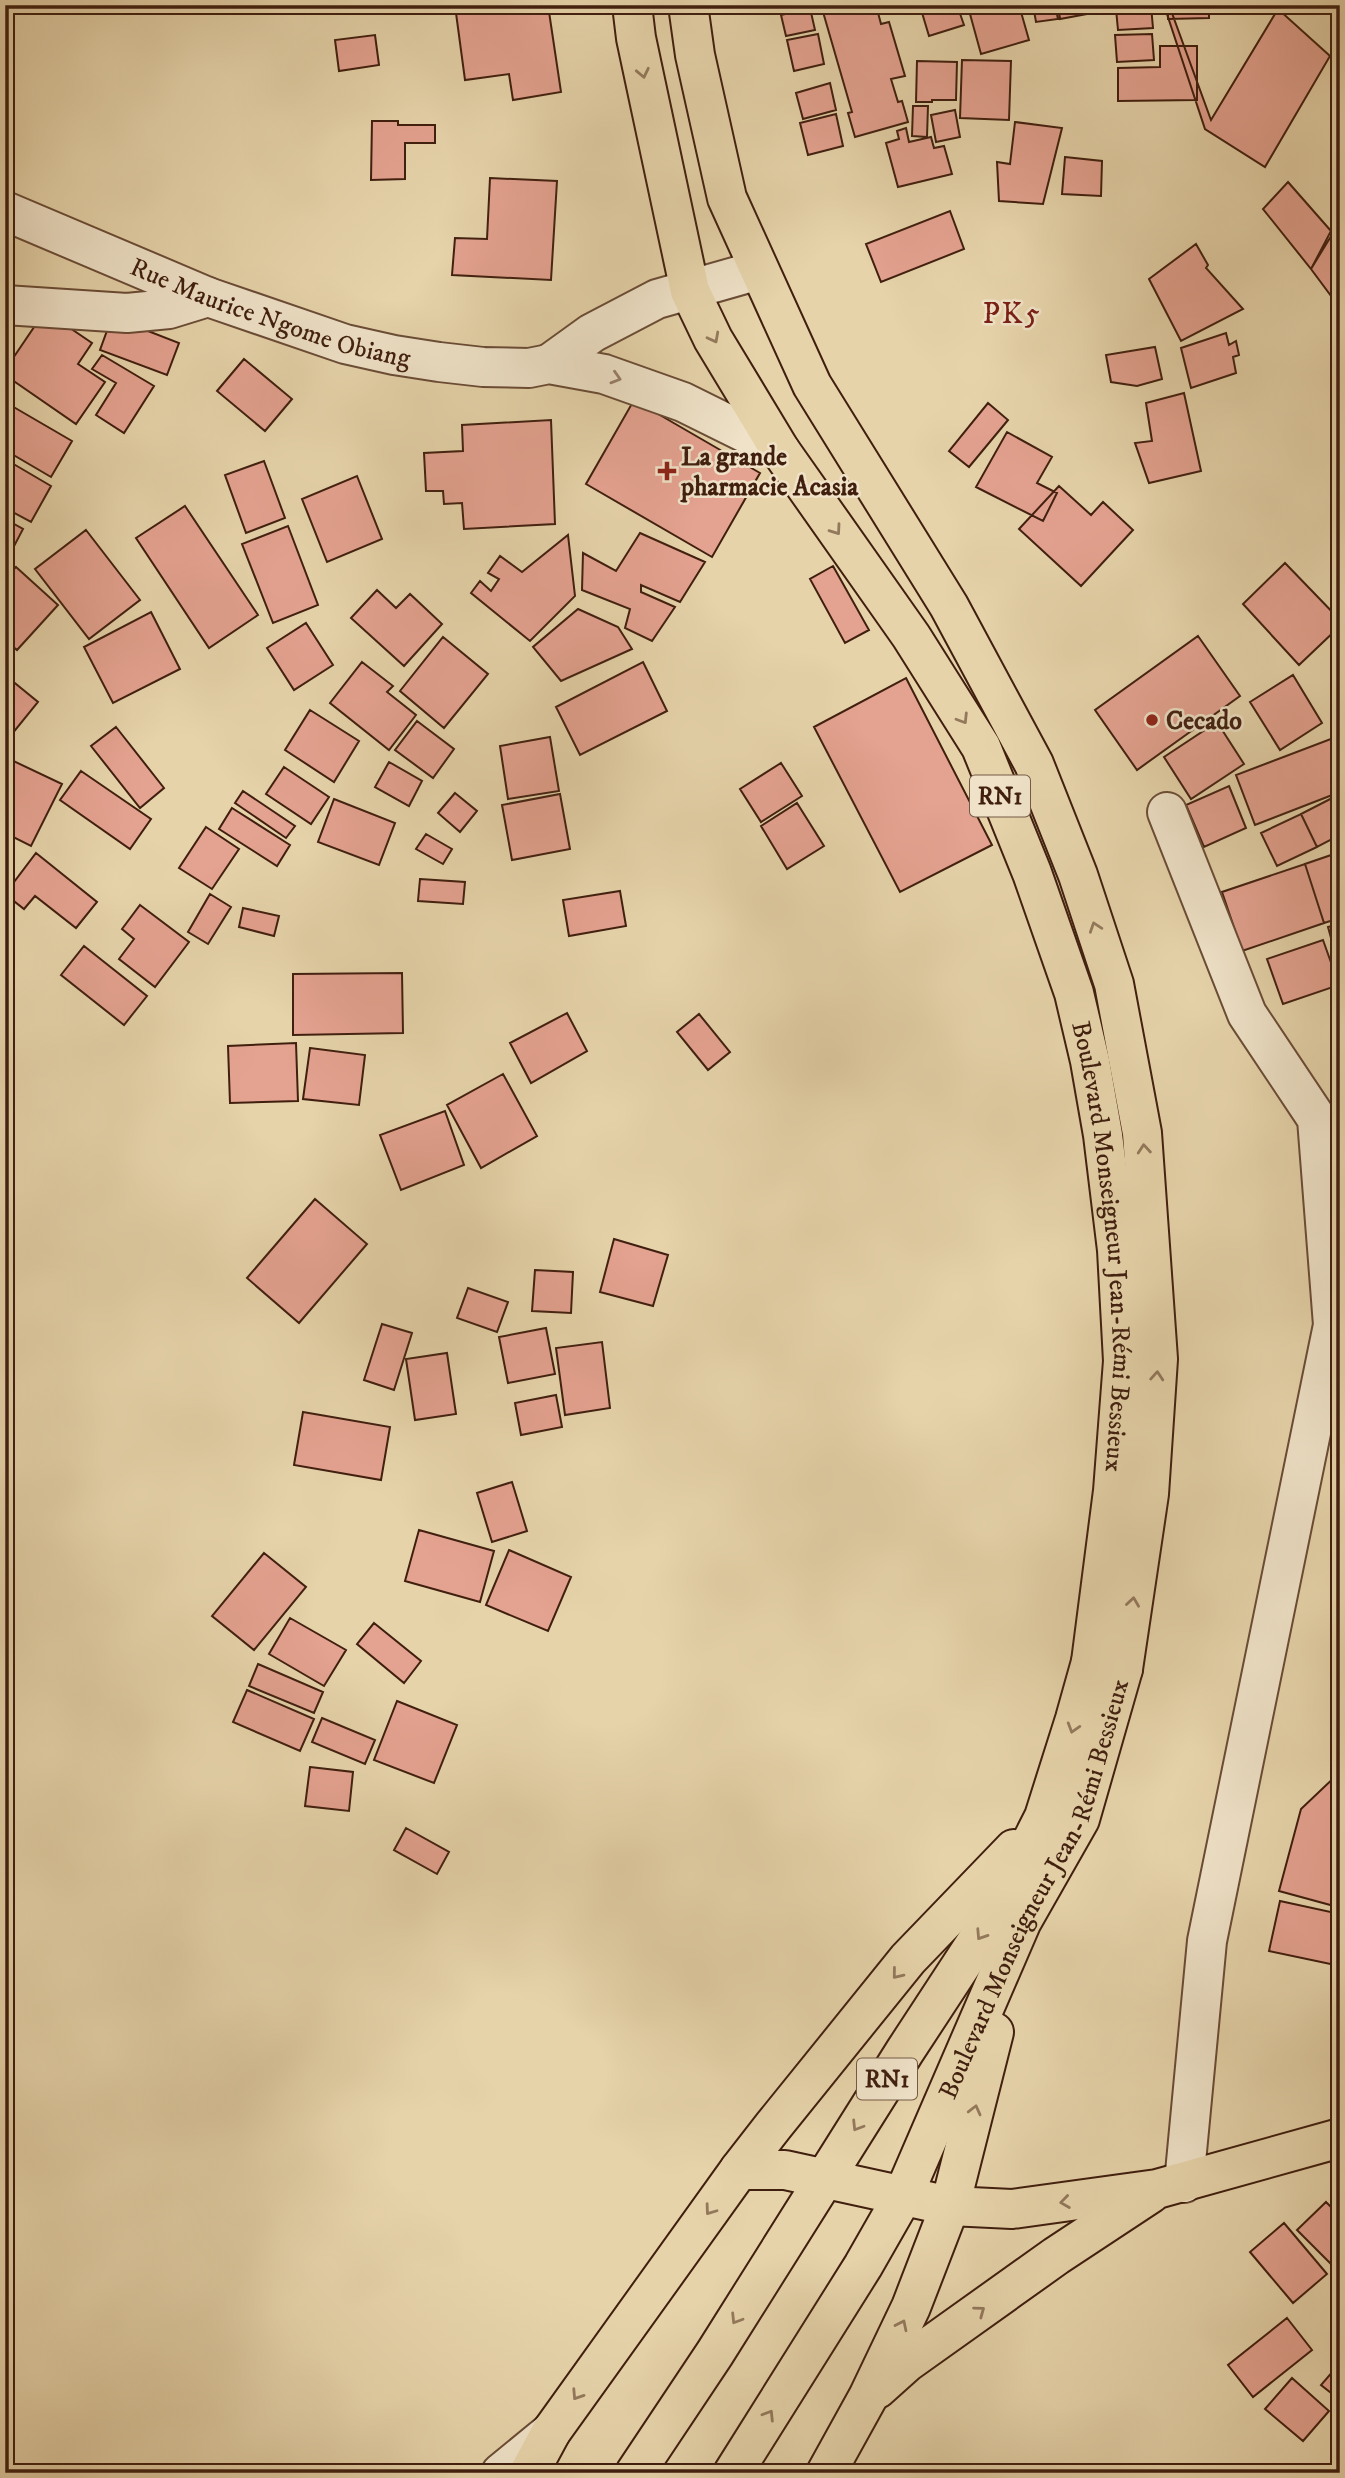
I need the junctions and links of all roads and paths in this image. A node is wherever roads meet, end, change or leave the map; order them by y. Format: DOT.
graph roads {
  1 [pos="632,5"];
  2 [pos="688,5"];
  3 [pos="5,211"];
  4 [pos="759,270"];
  5 [pos="690,290"];
  6 [pos="208,297"];
  7 [pos="5,305"];
  8 [pos="549,364"];
  9 [pos="780,450"];
  10 [pos="1167,812"];
  11 [pos="1107,1666"];
  12 [pos="1044,1817"];
  13 [pos="1022,1921"];
  14 [pos="1340,2138"];
  15 [pos="739,2171"];
  16 [pos="825,2177"];
  17 [pos="1171,2186"];
  18 [pos="903,2196"];
  19 [pos="950,2206"];
  20 [pos="868,2397"];
  21 [pos="551,2432"];
  22 [pos="501,2473"];
  23 [pos="529,2473"];
  24 [pos="635,2473"];
  25 [pos="733,2473"];
  26 [pos="826,2473"];
  1 -- 5 [label="main road, Boulevard Monseigneur Jean-Rémi Bessieux / RN1, one-way"];
  2 -- 4 [label="main road, Boulevard Monseigneur Jean-Rémi Bessieux / RN1"];
  3 -- 6 [label="street, Rue Maurice Ngome Obiang"];
  4 -- 5 [label="street"];
  11 -- 4 [label="main road, Boulevard Monseigneur Jean-Rémi Bessieux / RN1, one-way"];
  5 -- 8 [label="street"];
  5 -- 9 [label="main road, Boulevard Monseigneur Jean-Rémi Bessieux / RN1, one-way"];
  6 -- 7 [label="street"];
  6 -- 8 [label="street, Rue Maurice Ngome Obiang"];
  8 -- 9 [label="street, one-way"];
  9 -- 11 [label="main road, Boulevard Monseigneur Jean-Rémi Bessieux / RN1, one-way"];
  10 -- 17 [label="street"];
  11 -- 12 [label="main road, Boulevard Monseigneur Jean-Rémi Bessieux / RN1, one-way"];
  11 -- 13 [label="main road, Boulevard Monseigneur Jean-Rémi Bessieux / RN1"];
  12 -- 15 [label="main road, one-way"];
  12 -- 16 [label="main road, Boulevard Monseigneur Jean-Rémi Bessieux / RN1, one-way"];
  13 -- 18 [label="main road, Boulevard Monseigneur Jean-Rémi Bessieux / RN1"];
  19 -- 13 [label="main road, one-way"];
  14 -- 17 [label="main road"];
  15 -- 16 [label="main road"];
  15 -- 21 [label="main road, one-way"];
  16 -- 18 [label="main road"];
  16 -- 24 [label="main road, Boulevard Monseigneur Jean-Rémi Bessieux / RN1, one-way"];
  17 -- 19 [label="main road, one-way"];
  20 -- 17 [label="main road, one-way"];
  18 -- 19 [label="main road"];
  25 -- 18 [label="main road, Boulevard Monseigneur Jean-Rémi Bessieux / RN1, one-way"];
  20 -- 19 [label="main road, one-way"];
  20 -- 26 [label="main road"];
  21 -- 22 [label="street"];
  21 -- 23 [label="main road"];
}
